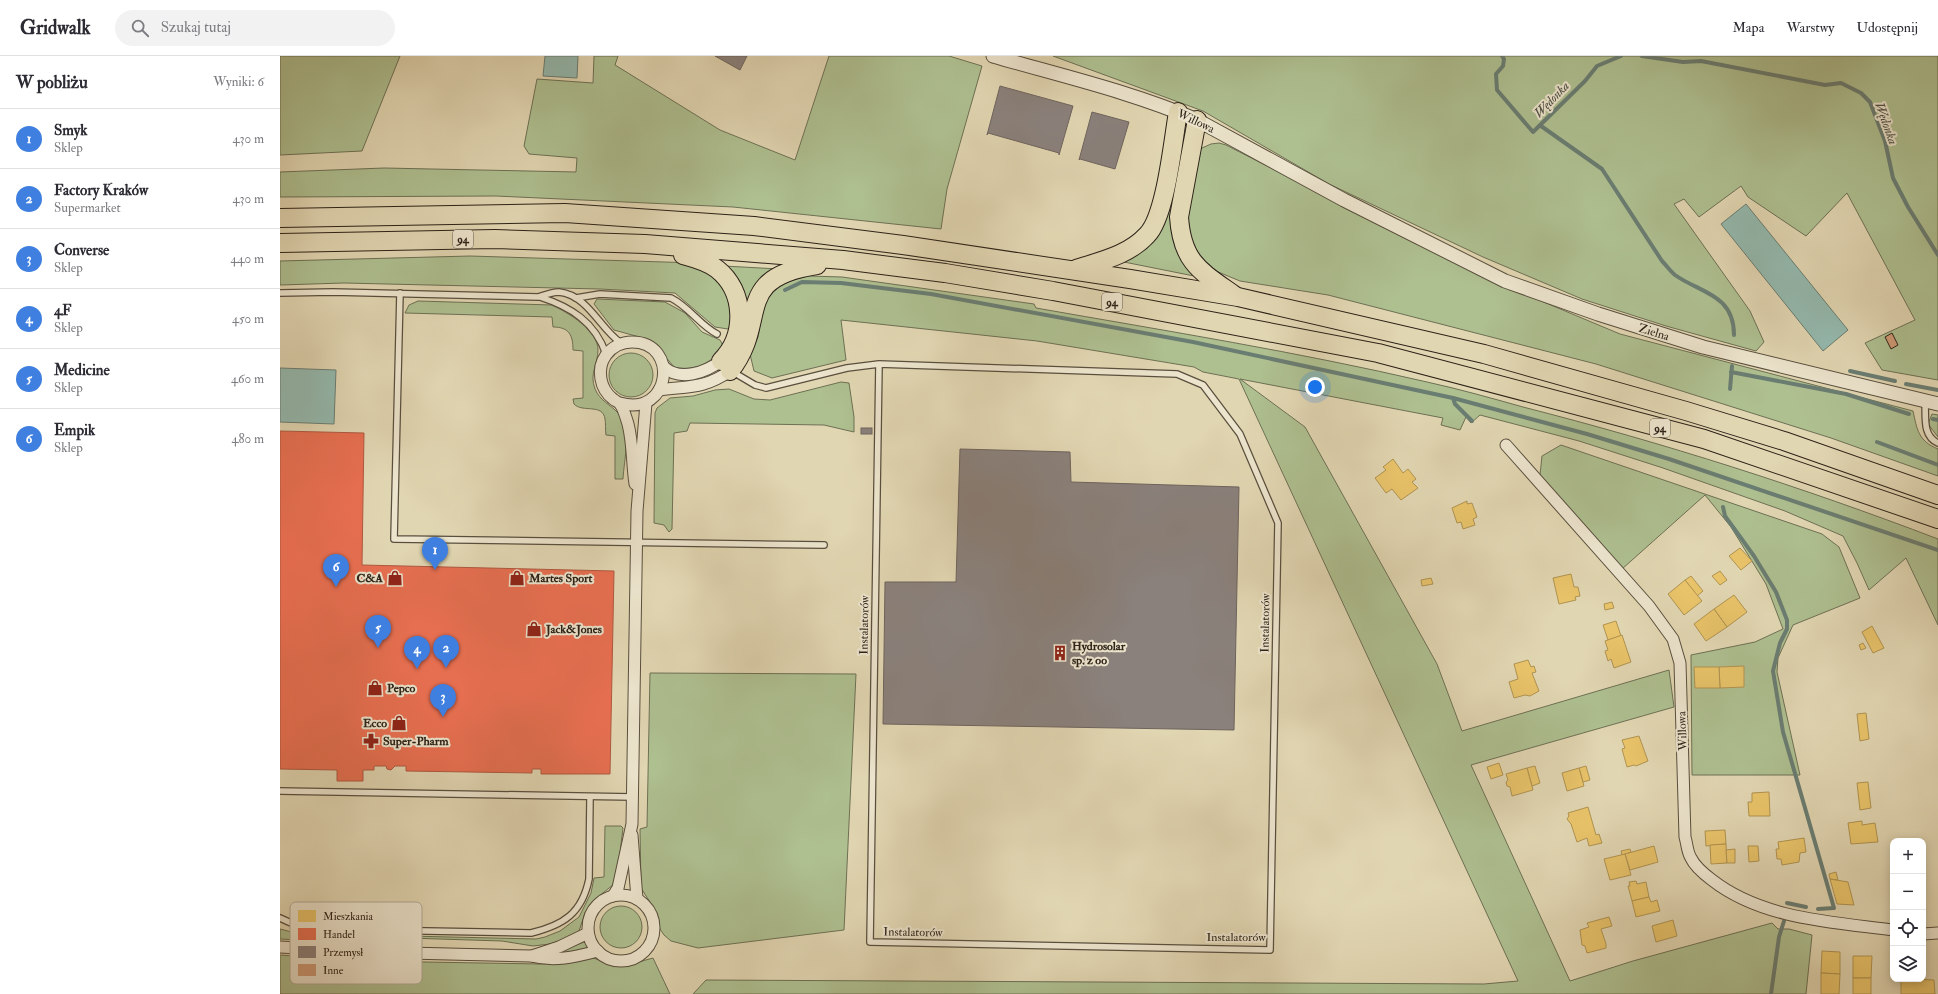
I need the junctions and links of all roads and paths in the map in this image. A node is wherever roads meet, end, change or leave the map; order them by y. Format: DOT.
graph roads {
  1 [pos="993,56"];
  2 [pos="1178,112"];
  3 [pos="1198,120"];
  4 [pos="280,218"];
  5 [pos="1384,221"];
  6 [pos="280,243"];
  7 [pos="645,244"];
  8 [pos="843,260"];
  9 [pos="1074,270"];
  10 [pos="280,293"];
  11 [pos="400,293"];
  12 [pos="538,297"];
  13 [pos="1238,297"];
  14 [pos="576,298"];
  15 [pos="718,334"];
  16 [pos="622,343"];
  17 [pos="606,355"];
  18 [pos="879,364"];
  19 [pos="726,366"];
  20 [pos="664,367"];
  21 [pos="659,390"];
  22 [pos="620,403"];
  23 [pos="646,403"];
  24 [pos="1932,403"];
  25 [pos="1938,443"];
  26 [pos="1506,445"];
  27 [pos="1938,495"];
  28 [pos="637,511"];
  29 [pos="1938,519"];
  30 [pos="637,543"];
  31 [pos="824,545"];
  32 [pos="280,791"];
  33 [pos="590,797"];
  34 [pos="633,797"];
  35 [pos="631,831"];
  36 [pos="613,896"];
  37 [pos="637,899"];
  38 [pos="280,918"];
  39 [pos="290,922"];
  40 [pos="1890,930"];
  41 [pos="422,931"];
  42 [pos="588,933"];
  43 [pos="1938,933"];
  44 [pos="1926,934"];
  45 [pos="280,947"];
  46 [pos="290,947"];
  47 [pos="598,951"];
  48 [pos="422,953"];
  49 [pos="531,956"];
  1 -- 2 [label="street, Willowa"];
  2 -- 3 [label="street, Willowa"];
  2 -- 9 [label="highway"];
  3 -- 5 [label="street, Willowa"];
  3 -- 13 [label="highway"];
  4 -- 9 [label="highway, 94"];
  5 -- 24 [label="street, Zielna"];
  6 -- 7 [label="highway, 94"];
  7 -- 8 [label="highway, 94"];
  7 -- 19 [label="highway"];
  8 -- 19 [label="highway"];
  8 -- 29 [label="highway, 94"];
  9 -- 13 [label="highway, 94"];
  10 -- 11 [label="lane"];
  11 -- 12 [label="lane"];
  11 -- 30 [label="lane"];
  12 -- 14 [label="lane"];
  12 -- 17 [label="lane"];
  13 -- 27 [label="highway, 94"];
  14 -- 15 [label="lane"];
  14 -- 16 [label="lane"];
  16 -- 17 [label="street"];
  16 -- 20 [label="street"];
  17 -- 22 [label="street"];
  18 -- 18 [label="lane, Instalatorów"];
  18 -- 19 [label="lane, Instalatorów"];
  19 -- 20 [label="street"];
  19 -- 21 [label="street"];
  20 -- 21 [label="street"];
  21 -- 23 [label="street"];
  22 -- 23 [label="street"];
  22 -- 28 [label="street"];
  23 -- 28 [label="street"];
  24 -- 25 [label="lane"];
  26 -- 40 [label="street, Willowa"];
  28 -- 30 [label="street"];
  30 -- 31 [label="lane"];
  30 -- 34 [label="street"];
  32 -- 33 [label="lane"];
  33 -- 34 [label="lane"];
  33 -- 41 [label="lane"];
  34 -- 35 [label="street"];
  35 -- 36 [label="street"];
  35 -- 37 [label="street"];
  36 -- 37 [label="street"];
  36 -- 42 [label="street"];
  37 -- 47 [label="street"];
  38 -- 39 [label="lane"];
  42 -- 47 [label="street"];
  42 -- 49 [label="street"];
  43 -- 44 [label="street"];
  45 -- 46 [label="street"];
  47 -- 49 [label="street"];
  48 -- 49 [label="street"];
}
